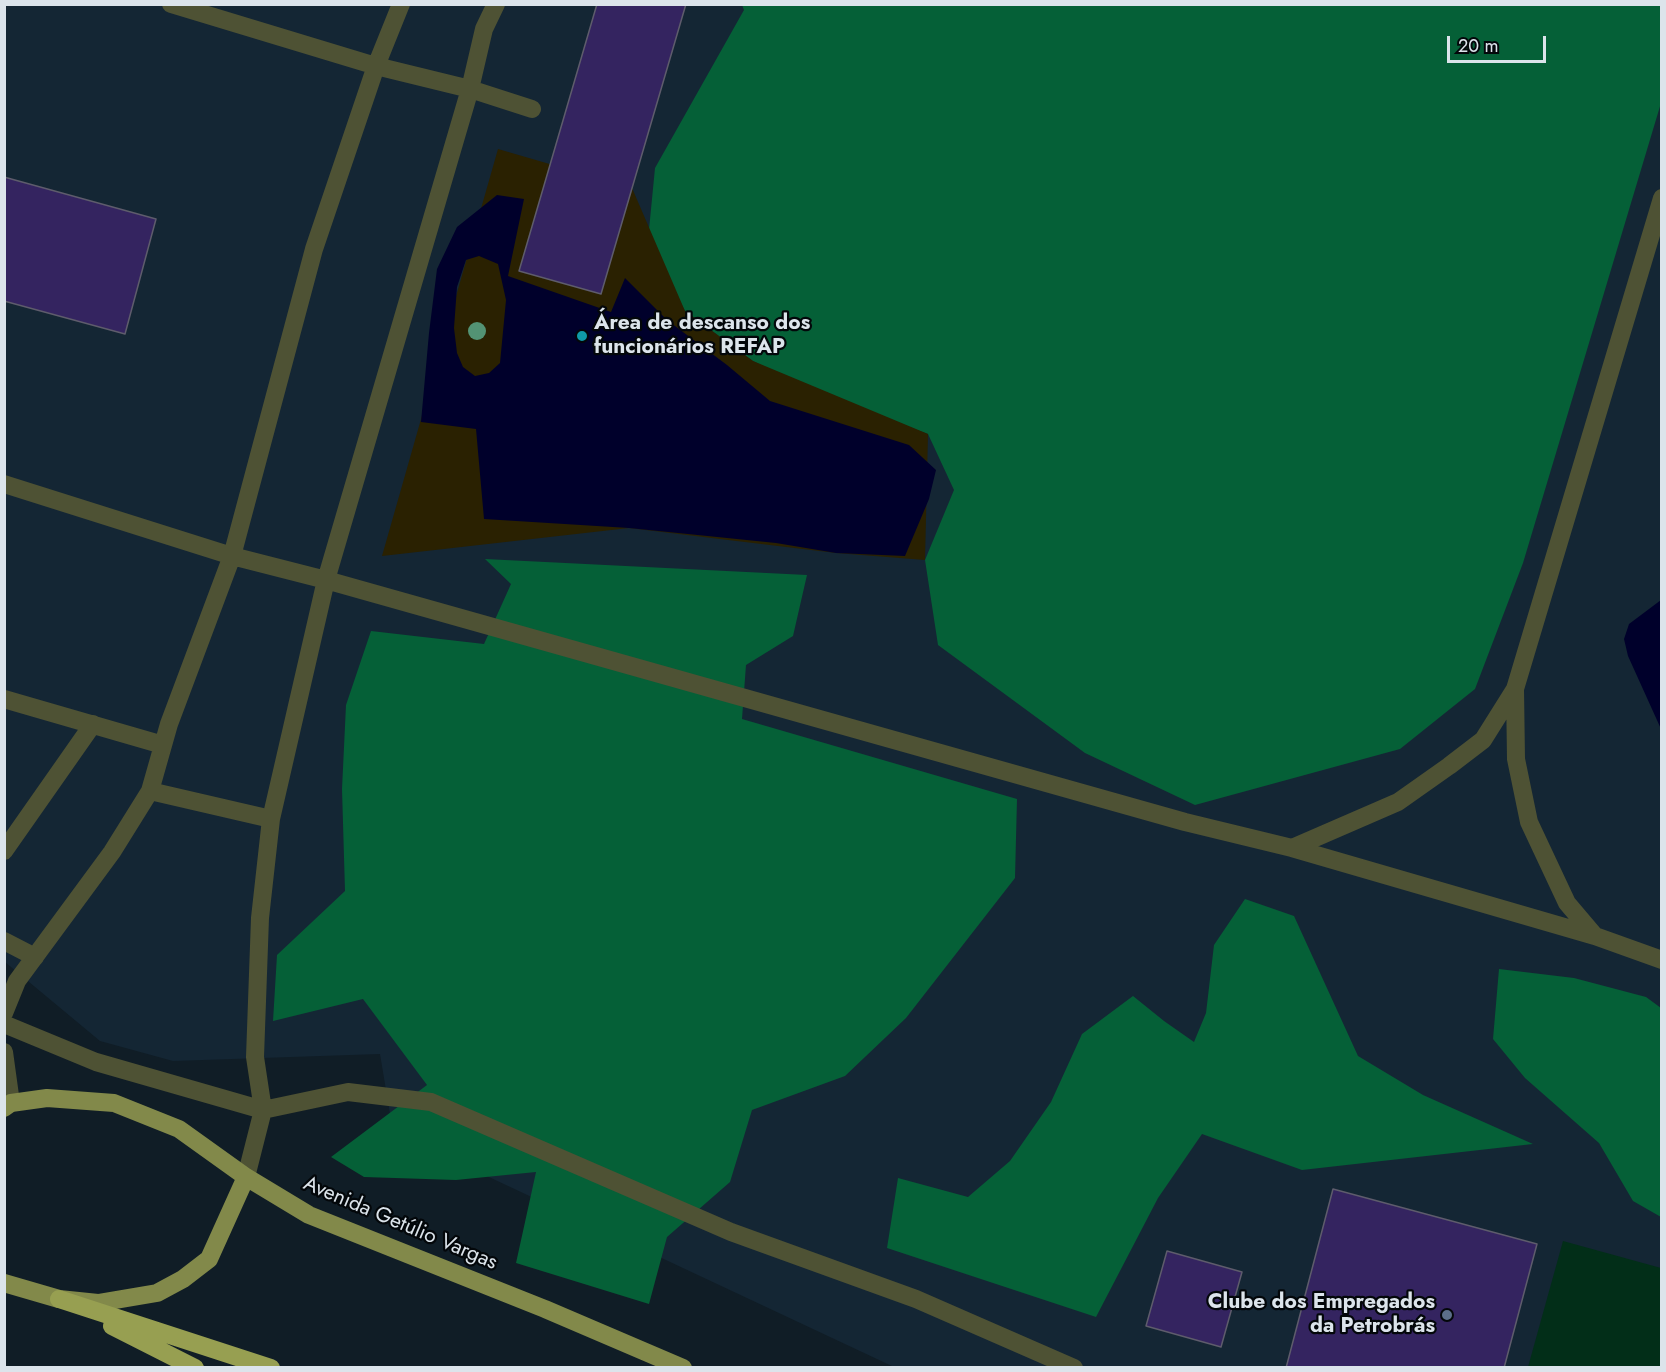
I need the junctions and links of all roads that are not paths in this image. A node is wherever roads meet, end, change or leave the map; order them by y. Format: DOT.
graph roads {
  1 [pos="171,4"];
  2 [pos="401,4"];
  3 [pos="496,4"];
  4 [pos="376,66"];
  5 [pos="470,89"];
  6 [pos="532,109"];
  7 [pos="1662,198"];
  8 [pos="4,484"];
  9 [pos="232,556"];
  10 [pos="326,580"];
  11 [pos="1515,689"];
  12 [pos="4,699"];
  13 [pos="93,724"];
  14 [pos="163,745"];
  15 [pos="150,791"];
  16 [pos="271,819"];
  17 [pos="1292,848"];
  18 [pos="4,851"];
  19 [pos="1595,936"];
  20 [pos="4,941"];
  21 [pos="35,957"];
  22 [pos="1662,960"];
  23 [pos="4,1013"];
  24 [pos="4,1024"];
  25 [pos="4,1052"];
  26 [pos="8,1106"];
  27 [pos="263,1110"];
  28 [pos="246,1177"];
  29 [pos="4,1283"];
  30 [pos="59,1299"];
  31 [pos="195,1368"];
  32 [pos="271,1368"];
  33 [pos="683,1368"];
  34 [pos="1074,1368"];
  1 -- 4 [label="lane"];
  2 -- 4 [label="lane"];
  3 -- 5 [label="lane"];
  4 -- 5 [label="lane"];
  4 -- 9 [label="lane"];
  5 -- 6 [label="lane"];
  5 -- 10 [label="lane"];
  7 -- 11 [label="lane"];
  8 -- 9 [label="lane"];
  9 -- 10 [label="lane"];
  9 -- 14 [label="lane"];
  10 -- 16 [label="lane"];
  10 -- 17 [label="lane"];
  11 -- 17 [label="lane"];
  11 -- 19 [label="lane"];
  12 -- 13 [label="lane"];
  13 -- 14 [label="lane"];
  13 -- 18 [label="lane"];
  14 -- 15 [label="lane"];
  15 -- 16 [label="lane"];
  15 -- 21 [label="lane"];
  16 -- 27 [label="lane"];
  17 -- 19 [label="lane"];
  19 -- 22 [label="lane"];
  20 -- 21 [label="lane"];
  21 -- 23 [label="lane"];
  24 -- 27 [label="lane"];
  25 -- 26 [label="lane"];
  26 -- 28 [label="main road, Avenida Getúlio Vargas"];
  27 -- 28 [label="lane"];
  27 -- 34 [label="lane"];
  28 -- 30 [label="main road"];
  28 -- 33 [label="main road, Avenida Getúlio Vargas"];
  29 -- 30 [label="main road"];
  30 -- 31 [label="highway"];
  30 -- 32 [label="highway"];
}
